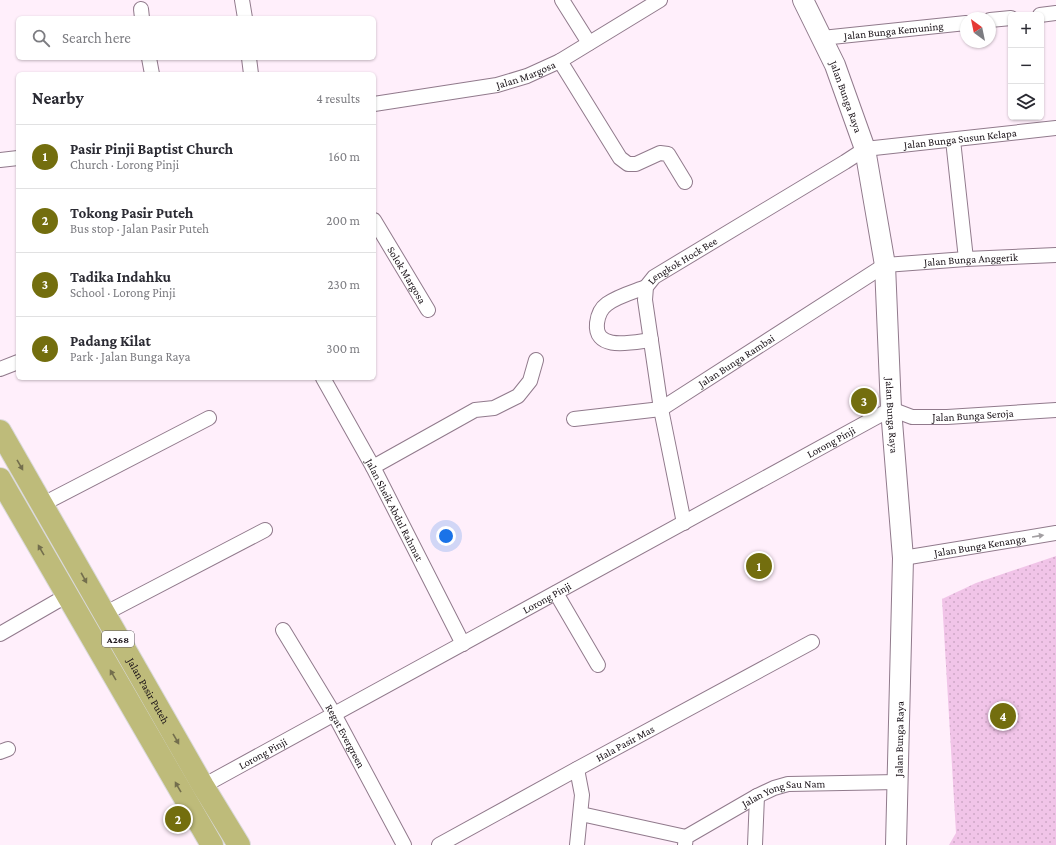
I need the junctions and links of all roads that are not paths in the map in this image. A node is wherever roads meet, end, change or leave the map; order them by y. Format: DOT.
graph roads {
  1 [pos="242,0"];
  2 [pos="562,0"];
  3 [pos="660,0"];
  4 [pos="803,0"];
  5 [pos="1056,13"];
  6 [pos="1044,14"];
  7 [pos="244,16"];
  8 [pos="1008,18"];
  9 [pos="996,19"];
  10 [pos="960,24"];
  11 [pos="822,38"];
  12 [pos="590,43"];
  13 [pos="149,60"];
  14 [pos="249,60"];
  15 [pos="560,61"];
  16 [pos="152,72"];
  17 [pos="251,72"];
  18 [pos="376,104"];
  19 [pos="1056,128"];
  20 [pos="953,140"];
  21 [pos="865,149"];
  22 [pos="16,158"];
  23 [pos="0,160"];
  24 [pos="685,182"];
  25 [pos="376,223"];
  26 [pos="1056,255"];
  27 [pos="966,259"];
  28 [pos="885,265"];
  29 [pos="646,287"];
  30 [pos="428,310"];
  31 [pos="651,340"];
  32 [pos="536,360"];
  33 [pos="16,363"];
  34 [pos="0,369"];
  35 [pos="324,380"];
  36 [pos="661,409"];
  37 [pos="892,410"];
  38 [pos="1056,410"];
  39 [pos="209,418"];
  40 [pos="574,419"];
  41 [pos="0,431"];
  42 [pos="373,467"];
  43 [pos="0,479"];
  44 [pos="43,504"];
  45 [pos="684,523"];
  46 [pos="265,530"];
  47 [pos="1056,533"];
  48 [pos="903,558"];
  49 [pos="556,593"];
  50 [pos="66,596"];
  51 [pos="104,614"];
  52 [pos="283,630"];
  53 [pos="0,634"];
  54 [pos="812,642"];
  55 [pos="463,644"];
  56 [pos="598,665"];
  57 [pos="334,714"];
  58 [pos="577,769"];
  59 [pos="898,782"];
  60 [pos="203,786"];
  61 [pos="757,796"];
  62 [pos="581,814"];
  63 [pos="685,841"];
  64 [pos="212,845"];
  65 [pos="239,845"];
  66 [pos="404,845"];
  67 [pos="440,845"];
  68 [pos="577,845"];
  69 [pos="755,845"];
  70 [pos="896,845"];
  1 -- 7 [label="street"];
  2 -- 12 [label="street"];
  3 -- 12 [label="street, Jalan Margosa"];
  4 -- 11 [label="main road, Jalan Bunga Raya"];
  5 -- 6 [label="street"];
  8 -- 9 [label="street"];
  10 -- 11 [label="street, Jalan Bunga Kemuning"];
  11 -- 21 [label="main road, Jalan Bunga Raya"];
  12 -- 15 [label="street, Jalan Margosa"];
  13 -- 16 [label="street"];
  14 -- 17 [label="street"];
  15 -- 18 [label="street, Jalan Margosa"];
  15 -- 24 [label="street"];
  19 -- 20 [label="street, Jalan Bunga Susun Kelapa"];
  20 -- 21 [label="street, Jalan Bunga Susun Kelapa"];
  20 -- 27 [label="street"];
  21 -- 28 [label="main road, Jalan Bunga Raya"];
  21 -- 29 [label="street, Lengkok Hock Bee"];
  22 -- 23 [label="street"];
  25 -- 30 [label="street, Solok Margosa"];
  26 -- 27 [label="street, Jalan Bunga Anggerik"];
  27 -- 28 [label="street, Jalan Bunga Anggerik"];
  28 -- 36 [label="street, Jalan Bunga Rambai"];
  28 -- 37 [label="main road, Jalan Bunga Raya"];
  29 -- 31 [label="street, Lengkok Hock Bee"];
  29 -- 31 [label="street"];
  31 -- 36 [label="street, Lengkok Hock Bee"];
  32 -- 42 [label="street"];
  33 -- 34 [label="street"];
  35 -- 42 [label="street, Jalan Sheik Abdul Rahmat"];
  36 -- 40 [label="street, Jalan Bunga Rambai"];
  36 -- 45 [label="street, Lengkok Hock Bee"];
  37 -- 38 [label="street, Jalan Bunga Seroja"];
  37 -- 45 [label="street, Lorong Pinji"];
  37 -- 48 [label="main road, Jalan Bunga Raya"];
  39 -- 44 [label="street"];
  41 -- 44 [label="main road, Jalan Pasir Puteh / A268, one-way"];
  42 -- 55 [label="street, Jalan Sheik Abdul Rahmat"];
  50 -- 43 [label="main road, Jalan Pasir Puteh / A268, one-way"];
  44 -- 51 [label="main road, Jalan Pasir Puteh / A268, one-way"];
  45 -- 49 [label="street, Lorong Pinji"];
  46 -- 51 [label="street"];
  48 -- 47 [label="street, Jalan Bunga Kenanga, one-way"];
  48 -- 59 [label="main road, Jalan Bunga Raya"];
  49 -- 55 [label="street, Lorong Pinji"];
  49 -- 56 [label="street"];
  50 -- 53 [label="street"];
  64 -- 50 [label="main road, Jalan Pasir Puteh / A268, one-way"];
  51 -- 60 [label="main road, Jalan Pasir Puteh / A268, one-way"];
  52 -- 57 [label="street, Regat Evergreen"];
  54 -- 58 [label="street, Hala Pasir Mas"];
  55 -- 57 [label="street, Lorong Pinji"];
  57 -- 60 [label="street, Lorong Pinji"];
  57 -- 66 [label="street, Regat Evergreen"];
  58 -- 62 [label="street"];
  58 -- 67 [label="street, Hala Pasir Mas"];
  59 -- 61 [label="street, Jalan Yong Sau Nam"];
  59 -- 70 [label="main road, Jalan Bunga Raya"];
  60 -- 65 [label="main road, Jalan Pasir Puteh / A268"];
  61 -- 63 [label="street, Jalan Yong Sau Nam"];
  61 -- 69 [label="street"];
  62 -- 63 [label="street"];
  62 -- 68 [label="street"];
}
